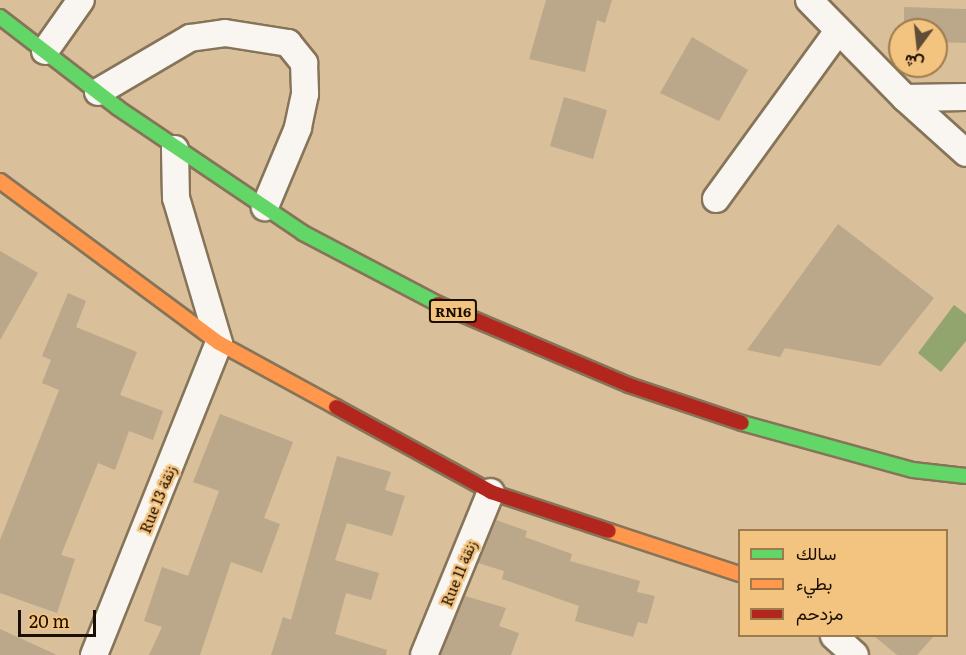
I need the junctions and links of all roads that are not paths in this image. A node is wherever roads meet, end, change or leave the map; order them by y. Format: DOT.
graph roads {
  1 [pos="81,0"];
  2 [pos="809,0"];
  3 [pos="0,17"];
  4 [pos="838,31"];
  5 [pos="45,51"];
  6 [pos="98,92"];
  7 [pos="966,97"];
  8 [pos="905,98"];
  9 [pos="175,148"];
  10 [pos="966,153"];
  11 [pos="0,181"];
  12 [pos="716,199"];
  13 [pos="265,207"];
  14 [pos="219,343"];
  15 [pos="966,476"];
  16 [pos="491,492"];
  17 [pos="738,573"];
  18 [pos="835,637"];
  19 [pos="94,655"];
  20 [pos="424,655"];
  21 [pos="855,655"];
  1 -- 5 [label="street"];
  2 -- 4 [label="street"];
  3 -- 5 [label="main road, RN16"];
  4 -- 8 [label="street"];
  4 -- 12 [label="street"];
  5 -- 6 [label="main road, RN16"];
  6 -- 9 [label="main road, RN16"];
  6 -- 13 [label="street"];
  7 -- 8 [label="street"];
  8 -- 10 [label="street"];
  9 -- 13 [label="main road, RN16"];
  9 -- 14 [label="street"];
  11 -- 14 [label="main road"];
  13 -- 15 [label="main road, RN16"];
  14 -- 16 [label="main road"];
  14 -- 19 [label="street, Rue 13 زنقة"];
  16 -- 17 [label="main road"];
  16 -- 20 [label="street, Rue 11 زنقة"];
  18 -- 21 [label="street"];
}
